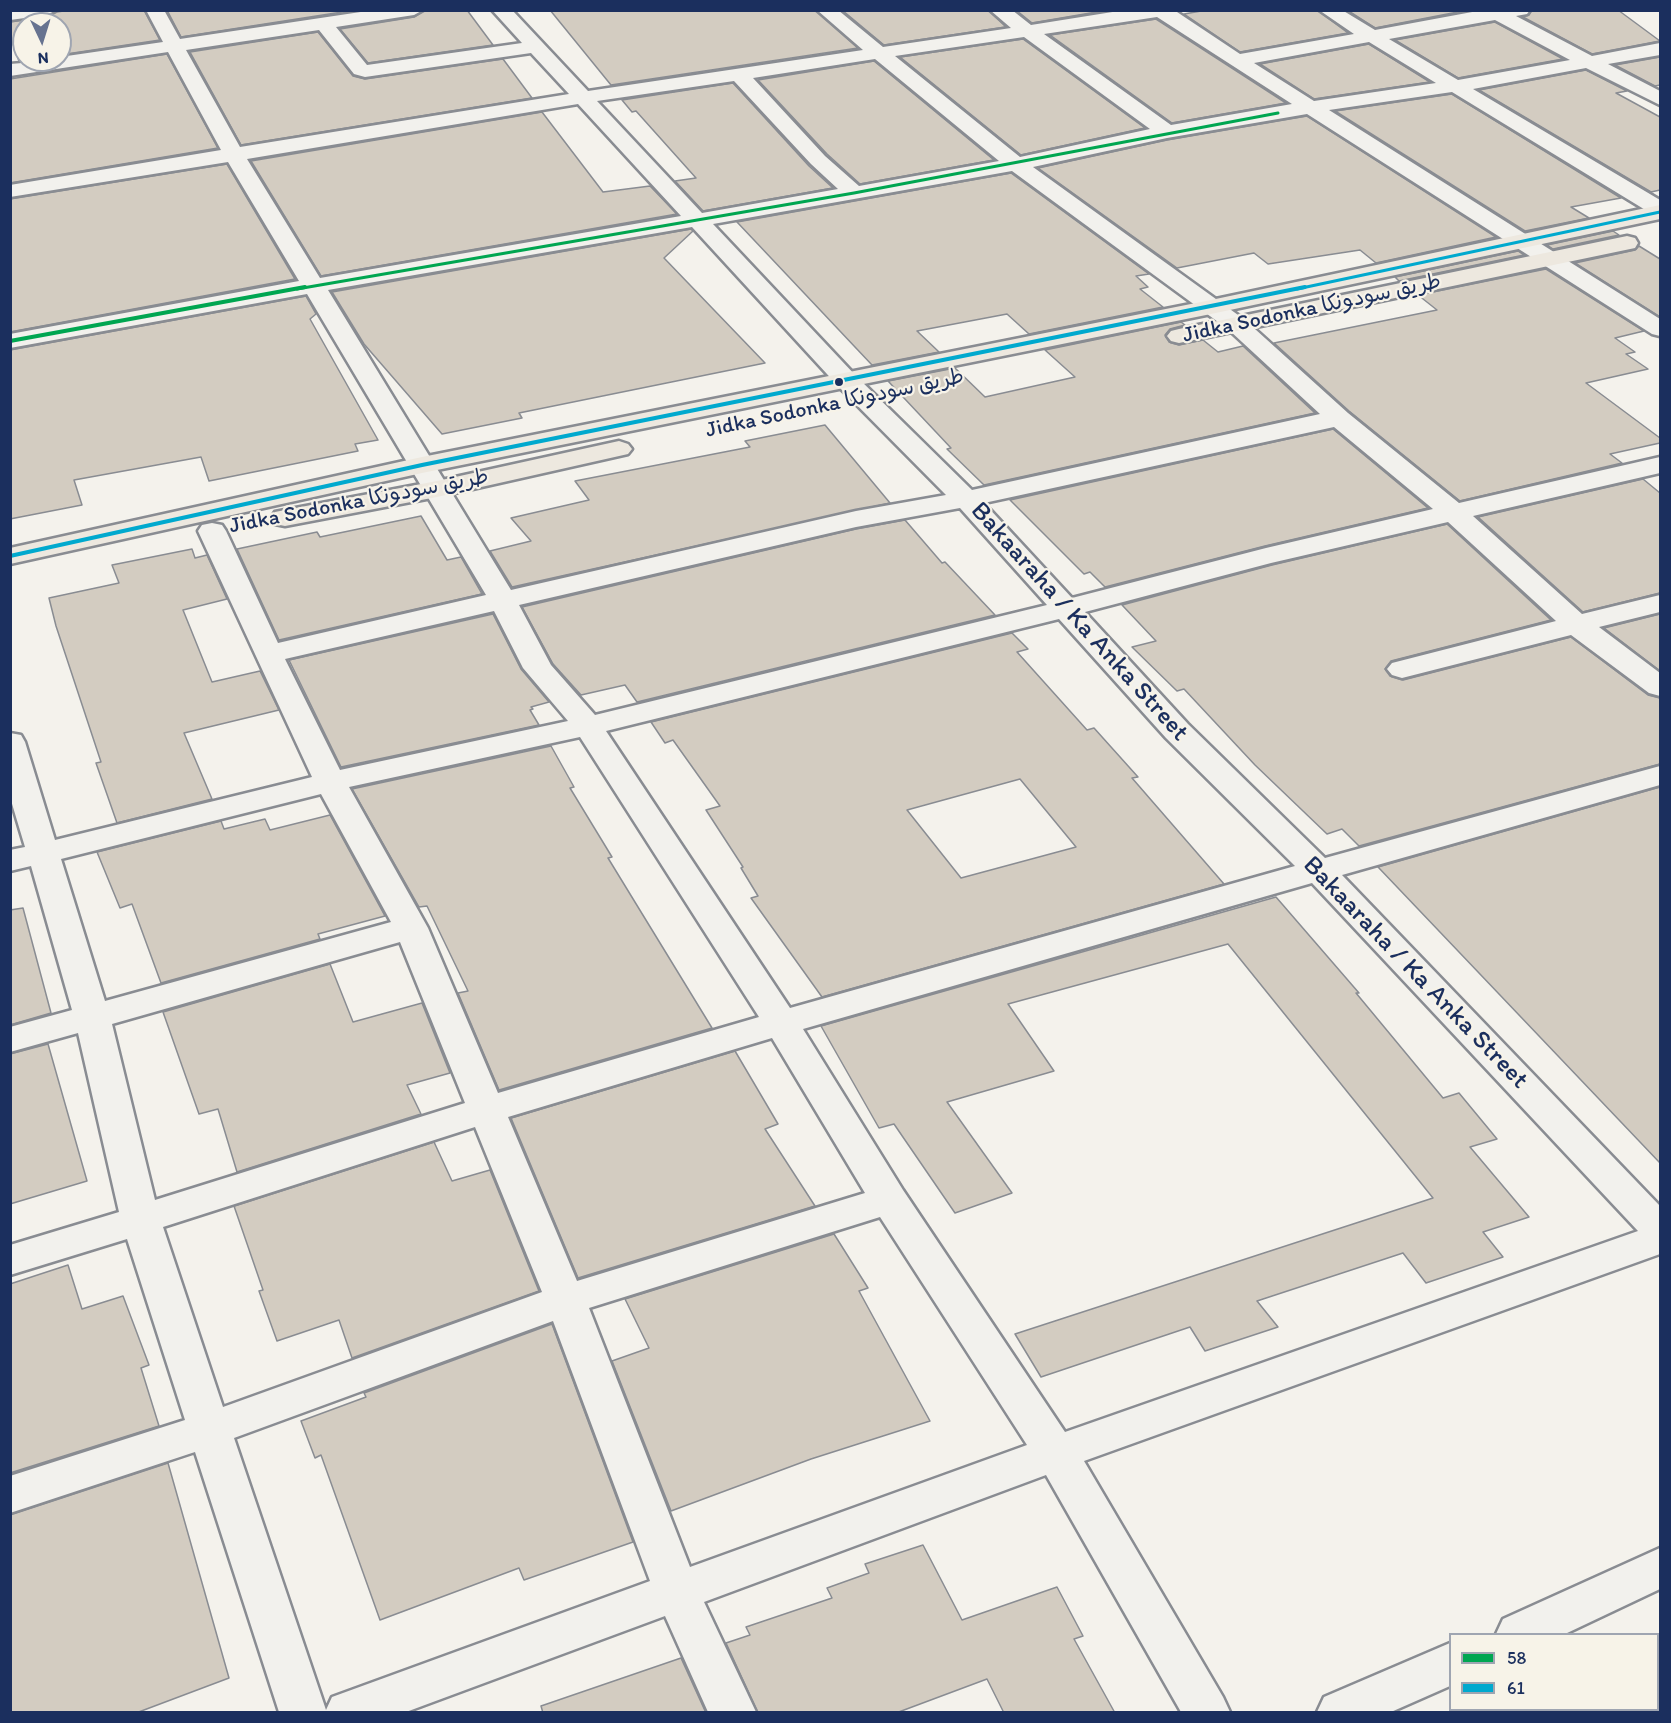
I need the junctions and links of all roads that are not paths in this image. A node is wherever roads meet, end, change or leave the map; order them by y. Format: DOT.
graph roads {
  1 [pos="47,10"];
  2 [pos="155,10"];
  3 [pos="414,10"];
  4 [pos="501,10"];
  5 [pos="826,10"];
  6 [pos="999,10"];
  7 [pos="1165,10"];
  8 [pos="1328,10"];
  9 [pos="1521,10"];
  10 [pos="1160,11"];
  11 [pos="1495,13"];
  12 [pos="10,15"];
  13 [pos="324,24"];
  14 [pos="1028,30"];
  15 [pos="1376,37"];
  16 [pos="173,44"];
  17 [pos="535,47"];
  18 [pos="1660,49"];
  19 [pos="880,54"];
  20 [pos="1237,60"];
  21 [pos="1590,62"];
  22 [pos="10,70"];
  23 [pos="740,76"];
  24 [pos="1456,86"];
  25 [pos="581,98"];
  26 [pos="1660,99"];
  27 [pos="1312,107"];
  28 [pos="1167,132"];
  29 [pos="233,153"];
  30 [pos="1016,164"];
  31 [pos="10,191"];
  32 [pos="854,193"];
  33 [pos="1660,211"];
  34 [pos="700,221"];
  35 [pos="1660,235"];
  36 [pos="1520,242"];
  37 [pos="1548,260"];
  38 [pos="312,286"];
  39 [pos="1211,306"];
  40 [pos="1237,325"];
  41 [pos="1660,329"];
  42 [pos="10,341"];
  43 [pos="856,389"];
  44 [pos="1339,418"];
  45 [pos="1660,465"];
  46 [pos="429,477"];
  47 [pos="966,499"];
  48 [pos="1455,514"];
  49 [pos="212,531"];
  50 [pos="10,556"];
  51 [pos="10,577"];
  52 [pos="503,601"];
  53 [pos="1660,603"];
  54 [pos="1065,609"];
  55 [pos="1578,626"];
  56 [pos="268,654"];
  57 [pos="1402,669"];
  58 [pos="1660,687"];
  59 [pos="588,726"];
  60 [pos="10,742"];
  61 [pos="1660,776"];
  62 [pos="330,782"];
  63 [pos="28,856"];
  64 [pos="1320,872"];
  65 [pos="411,928"];
  66 [pos="92,1017"];
  67 [pos="781,1023"];
  68 [pos="10,1040"];
  69 [pos="485,1111"];
  70 [pos="889,1200"];
  71 [pos="141,1221"];
  72 [pos="1660,1230"];
  73 [pos="1660,1239"];
  74 [pos="10,1260"];
  75 [pos="565,1300"];
  76 [pos="211,1429"];
  77 [pos="1056,1454"];
  78 [pos="10,1495"];
  79 [pos="1660,1568"];
  80 [pos="677,1592"];
  81 [pos="1535,1632"];
  82 [pos="1449,1665"];
  83 [pos="303,1713"];
  84 [pos="349,1713"];
  85 [pos="732,1713"];
  86 [pos="1206,1713"];
  87 [pos="1341,1713"];
  1 -- 12 [label="street"];
  2 -- 16 [label="street"];
  3 -- 13 [label="street"];
  4 -- 17 [label="street, Bakaaraha / Ka Anka Street"];
  5 -- 19 [label="street"];
  6 -- 14 [label="street"];
  7 -- 10 [label="street"];
  8 -- 15 [label="street"];
  9 -- 11 [label="street"];
  10 -- 14 [label="street"];
  10 -- 20 [label="street"];
  11 -- 15 [label="street"];
  11 -- 21 [label="street"];
  13 -- 16 [label="street"];
  13 -- 17 [label="street"];
  14 -- 19 [label="street"];
  14 -- 28 [label="street"];
  15 -- 20 [label="street"];
  15 -- 24 [label="street"];
  16 -- 22 [label="street"];
  16 -- 29 [label="street"];
  17 -- 25 [label="street, Bakaaraha / Ka Anka Street"];
  18 -- 21 [label="street"];
  19 -- 23 [label="street"];
  19 -- 30 [label="street"];
  20 -- 27 [label="street"];
  21 -- 24 [label="street"];
  21 -- 26 [label="street"];
  23 -- 25 [label="street"];
  23 -- 32 [label="street"];
  24 -- 27 [label="street"];
  24 -- 33 [label="street"];
  25 -- 29 [label="street"];
  25 -- 34 [label="street, Bakaaraha / Ka Anka Street"];
  27 -- 28 [label="street"];
  27 -- 36 [label="street"];
  28 -- 30 [label="street"];
  29 -- 31 [label="street"];
  29 -- 38 [label="street"];
  30 -- 32 [label="street"];
  30 -- 39 [label="street"];
  32 -- 34 [label="street"];
  33 -- 36 [label="main road, Jidka Sodonka طريق سودونكا"];
  34 -- 38 [label="street"];
  34 -- 43 [label="street, Bakaaraha / Ka Anka Street"];
  35 -- 37 [label="main road, Jidka Sodonka طريق سودونكا"];
  36 -- 37 [label="street"];
  36 -- 39 [label="main road, Jidka Sodonka طريق سودونكا"];
  37 -- 40 [label="main road, Jidka Sodonka طريق سودونكا"];
  37 -- 41 [label="street"];
  38 -- 42 [label="street"];
  38 -- 46 [label="street"];
  39 -- 40 [label="street"];
  39 -- 43 [label="main road, Jidka Sodonka طريق سودونكا"];
  40 -- 43 [label="main road, Jidka Sodonka طريق سودونكا"];
  40 -- 44 [label="street"];
  43 -- 46 [label="main road, Jidka Sodonka طريق سودونكا"];
  43 -- 47 [label="street, Bakaaraha / Ka Anka Street"];
  44 -- 47 [label="street"];
  44 -- 48 [label="street"];
  45 -- 48 [label="street"];
  46 -- 49 [label="main road, Jidka Sodonka طريق سودونكا"];
  46 -- 50 [label="main road, Jidka Sodonka طريق سودونكا"];
  46 -- 52 [label="street"];
  47 -- 52 [label="street"];
  47 -- 54 [label="street, Bakaaraha / Ka Anka Street"];
  48 -- 54 [label="street"];
  48 -- 55 [label="street"];
  49 -- 51 [label="main road, Jidka Sodonka طريق سودونكا"];
  49 -- 56 [label="street"];
  52 -- 56 [label="street"];
  52 -- 59 [label="street"];
  53 -- 55 [label="street"];
  54 -- 59 [label="street"];
  54 -- 64 [label="street, Bakaaraha / Ka Anka Street"];
  55 -- 57 [label="street"];
  55 -- 58 [label="street"];
  56 -- 62 [label="street"];
  59 -- 62 [label="street"];
  59 -- 67 [label="street"];
  60 -- 63 [label="street"];
  61 -- 64 [label="street"];
  62 -- 63 [label="street"];
  62 -- 65 [label="street"];
  63 -- 66 [label="street"];
  64 -- 67 [label="street"];
  64 -- 72 [label="street, Bakaaraha / Ka Anka Street"];
  65 -- 66 [label="street"];
  65 -- 69 [label="street"];
  66 -- 68 [label="street"];
  66 -- 71 [label="street"];
  67 -- 69 [label="street"];
  67 -- 70 [label="street"];
  69 -- 71 [label="street"];
  69 -- 75 [label="street"];
  70 -- 75 [label="street"];
  70 -- 77 [label="street"];
  71 -- 74 [label="street"];
  71 -- 76 [label="street"];
  73 -- 77 [label="street"];
  75 -- 76 [label="street"];
  75 -- 80 [label="street"];
  76 -- 78 [label="street"];
  76 -- 83 [label="street"];
  77 -- 80 [label="street"];
  77 -- 86 [label="street"];
  79 -- 81 [label="street"];
  80 -- 84 [label="street"];
  80 -- 85 [label="street"];
  82 -- 87 [label="street"];
}
